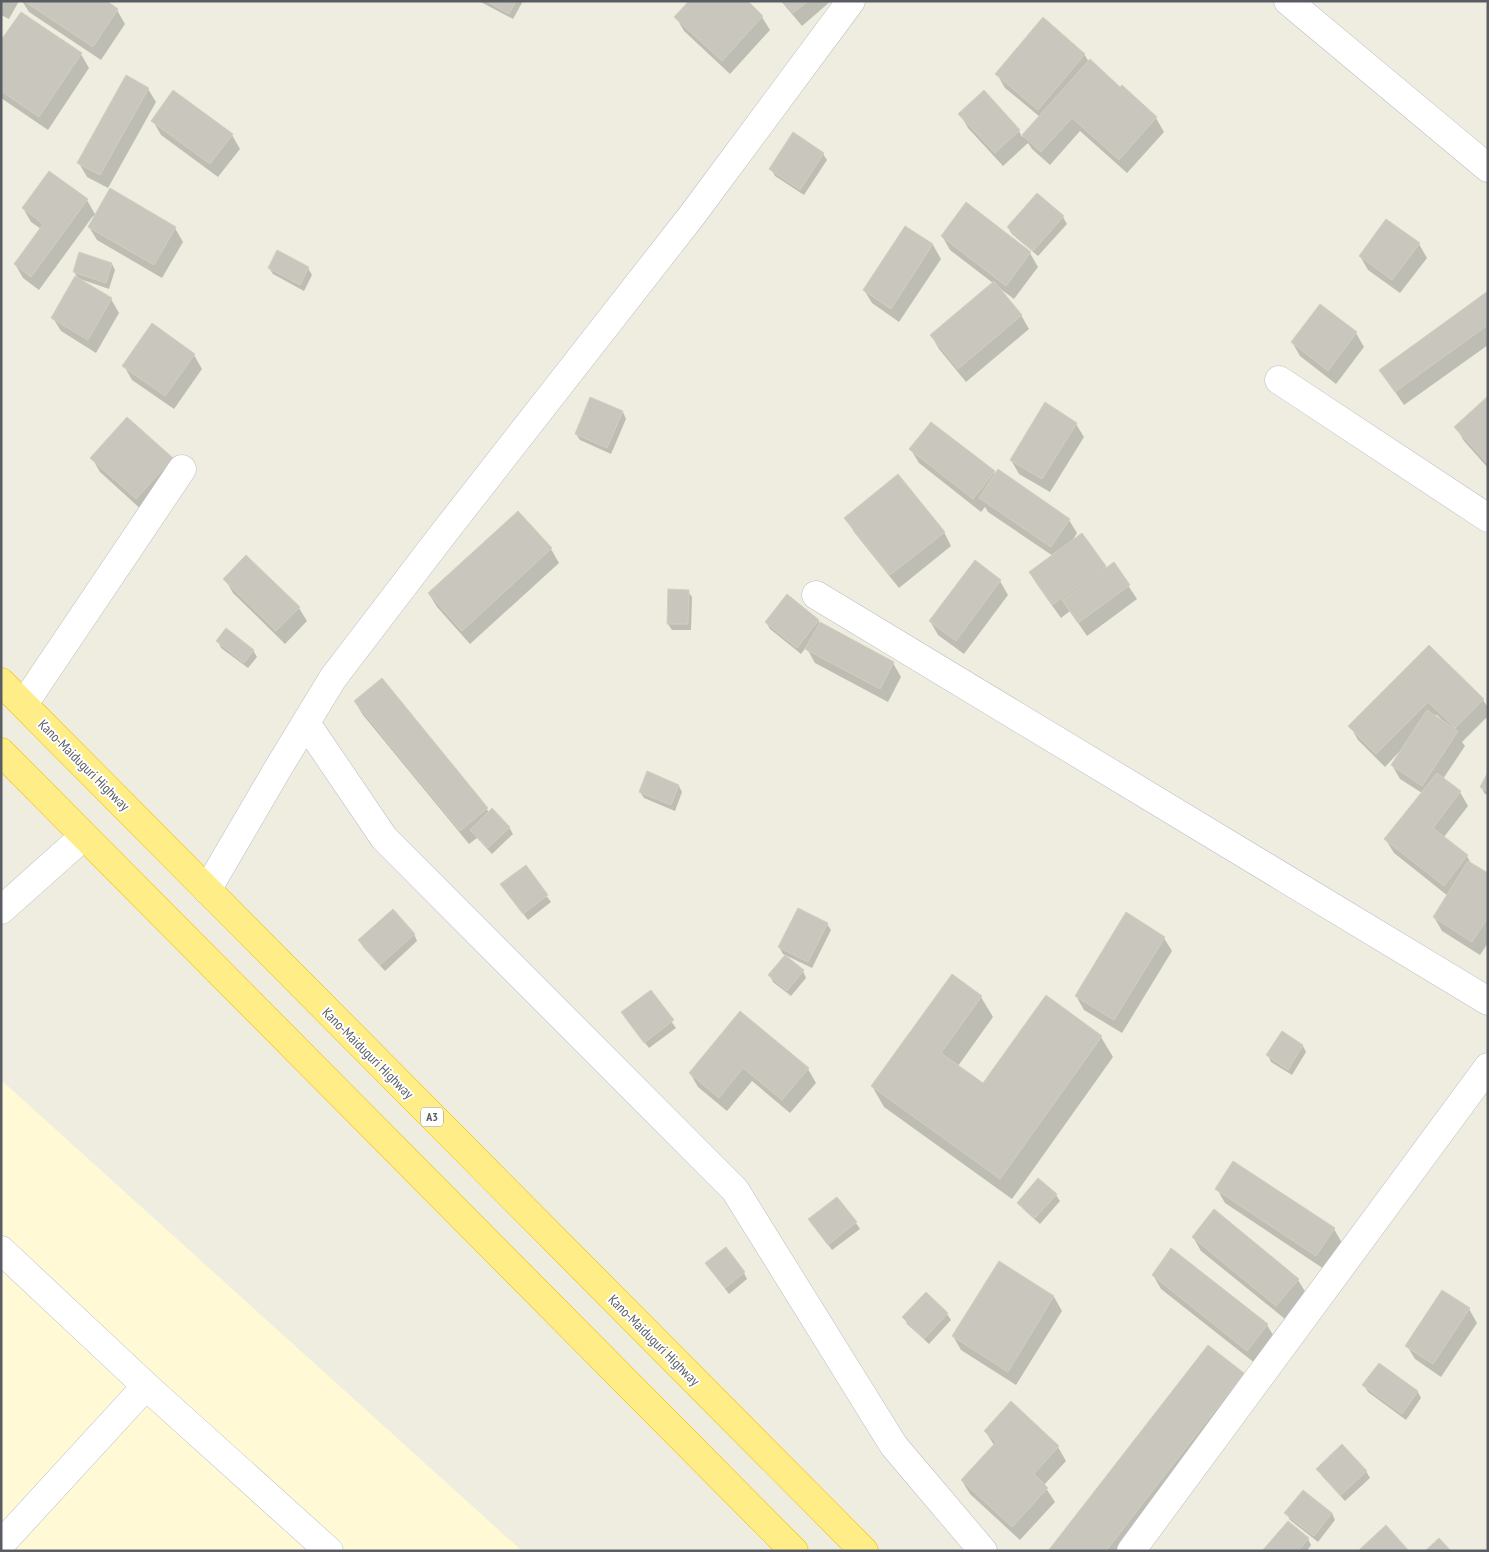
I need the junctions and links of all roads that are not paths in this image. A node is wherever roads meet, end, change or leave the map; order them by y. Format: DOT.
graph roads {
  1 [pos="851,1"];
  2 [pos="1288,1"];
  3 [pos="1488,168"];
  4 [pos="1279,380"];
  5 [pos="182,469"];
  6 [pos="1488,518"];
  7 [pos="816,595"];
  8 [pos="1,682"];
  9 [pos="24,704"];
  10 [pos="306,723"];
  11 [pos="1,752"];
  12 [pos="84,836"];
  13 [pos="207,890"];
  14 [pos="1,910"];
  15 [pos="1488,1001"];
  16 [pos="1488,1067"];
  17 [pos="1,1250"];
  18 [pos="146,1386"];
  19 [pos="1,1544"];
  20 [pos="329,1551"];
  21 [pos="794,1551"];
  22 [pos="864,1551"];
  23 [pos="983,1551"];
  24 [pos="1131,1551"];
  1 -- 10 [label="street"];
  2 -- 3 [label="street"];
  4 -- 6 [label="street"];
  5 -- 9 [label="street"];
  7 -- 15 [label="street"];
  8 -- 9 [label="highway, Kano-Maiduguri Highway / A3"];
  9 -- 13 [label="highway, Kano-Maiduguri Highway / A3"];
  10 -- 13 [label="street"];
  10 -- 23 [label="street"];
  11 -- 12 [label="highway"];
  12 -- 14 [label="street"];
  12 -- 21 [label="highway"];
  13 -- 22 [label="highway, Kano-Maiduguri Highway / A3"];
  16 -- 24 [label="street"];
  17 -- 18 [label="street"];
  18 -- 19 [label="street"];
  18 -- 20 [label="street"];
}
